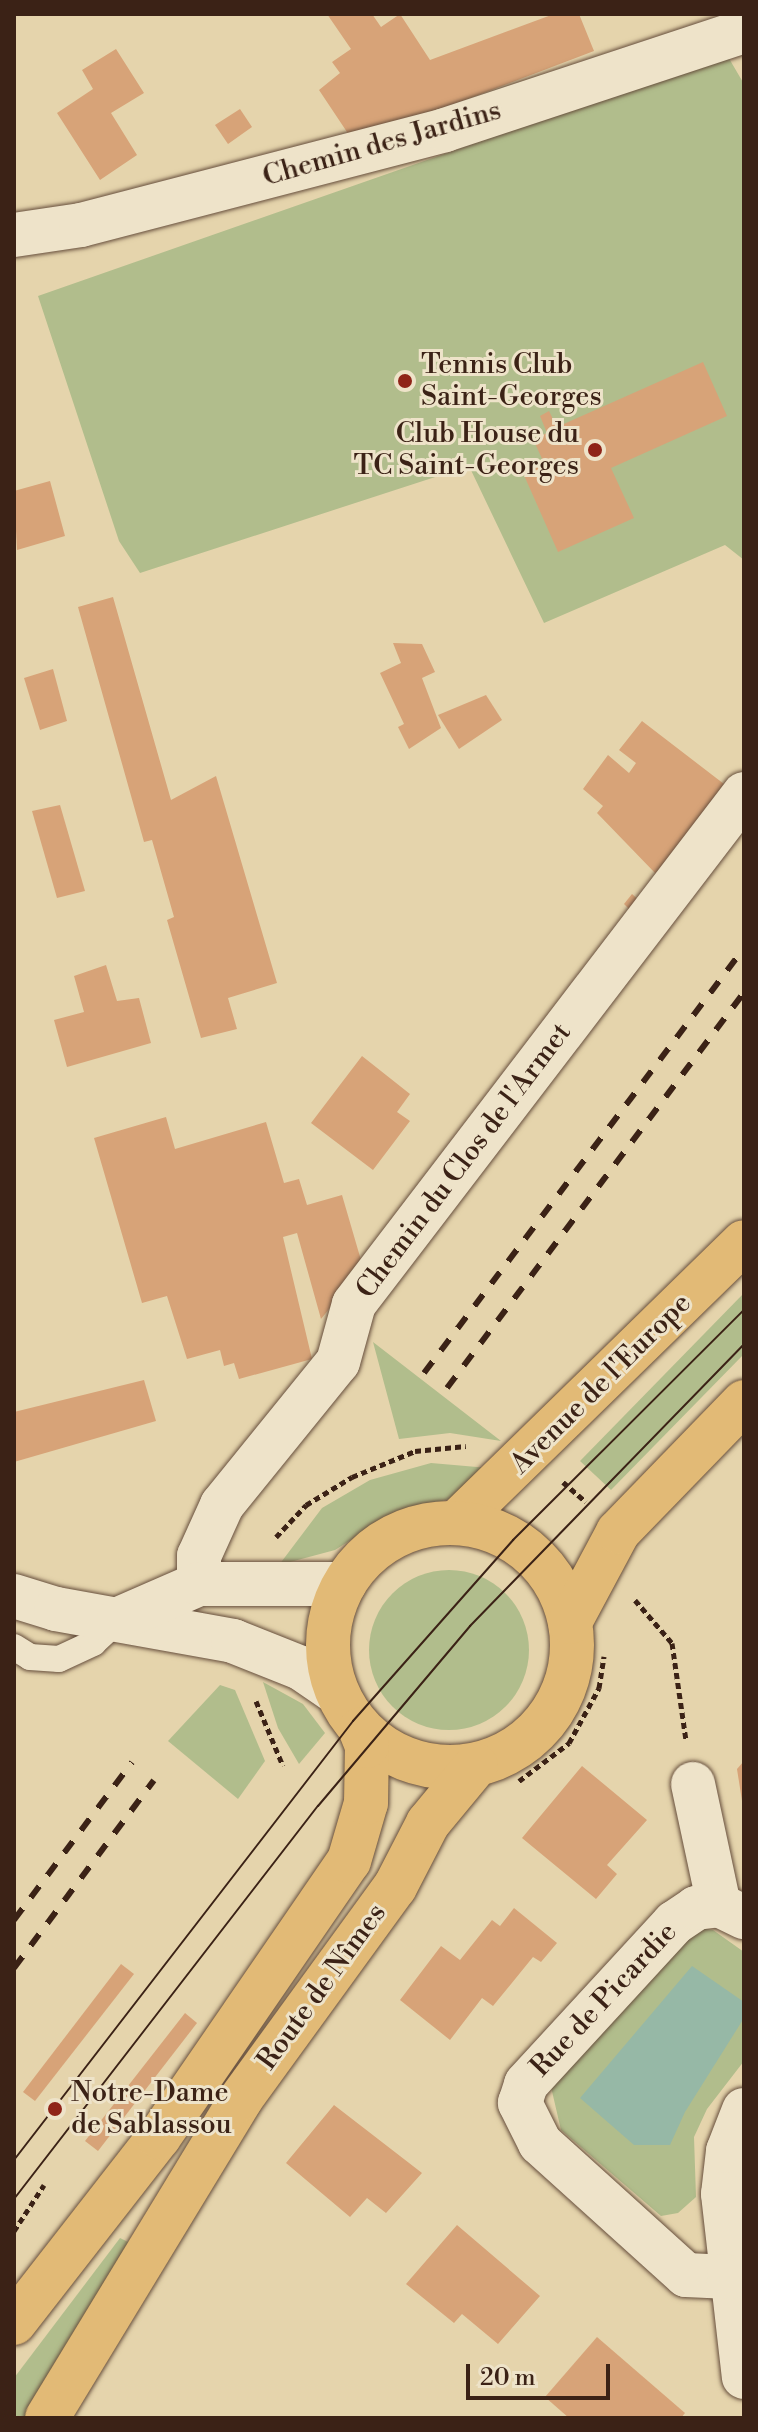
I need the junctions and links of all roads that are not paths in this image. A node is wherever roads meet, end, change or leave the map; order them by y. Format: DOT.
graph roads {
  1 [pos="744,31"];
  2 [pos="14,235"];
  3 [pos="744,794"];
  4 [pos="744,1242"];
  5 [pos="744,1402"];
  6 [pos="456,1523"];
  7 [pos="199,1584"];
  8 [pos="344,1584"];
  9 [pos="14,1596"];
  10 [pos="119,1619"];
  11 [pos="570,1622"];
  12 [pos="14,1647"];
  13 [pos="336,1692"];
  14 [pos="360,1729"];
  15 [pos="495,1774"];
  16 [pos="693,1784"];
  17 [pos="732,1911"];
  18 [pos="744,2110"];
  19 [pos="730,2277"];
  20 [pos="14,2323"];
  21 [pos="744,2377"];
  22 [pos="47,2418"];
  1 -- 2 [label="street, Chemin des Jardins"];
  3 -- 7 [label="street, Chemin du Clos de l'Armet"];
  4 -- 6 [label="main road, Avenue de l'Europe"];
  5 -- 11 [label="main road"];
  6 -- 8 [label="main road"];
  6 -- 11 [label="main road"];
  7 -- 8 [label="street"];
  7 -- 10 [label="street"];
  8 -- 13 [label="main road"];
  9 -- 10 [label="street"];
  10 -- 12 [label="lane"];
  10 -- 13 [label="street"];
  11 -- 15 [label="main road"];
  13 -- 14 [label="main road"];
  14 -- 15 [label="main road"];
  14 -- 20 [label="main road, Route de Nîmes"];
  15 -- 22 [label="main road, Route de Nîmes"];
  16 -- 17 [label="street"];
  17 -- 19 [label="street, Rue de Picardie"];
  18 -- 19 [label="street"];
  19 -- 21 [label="street"];
}
